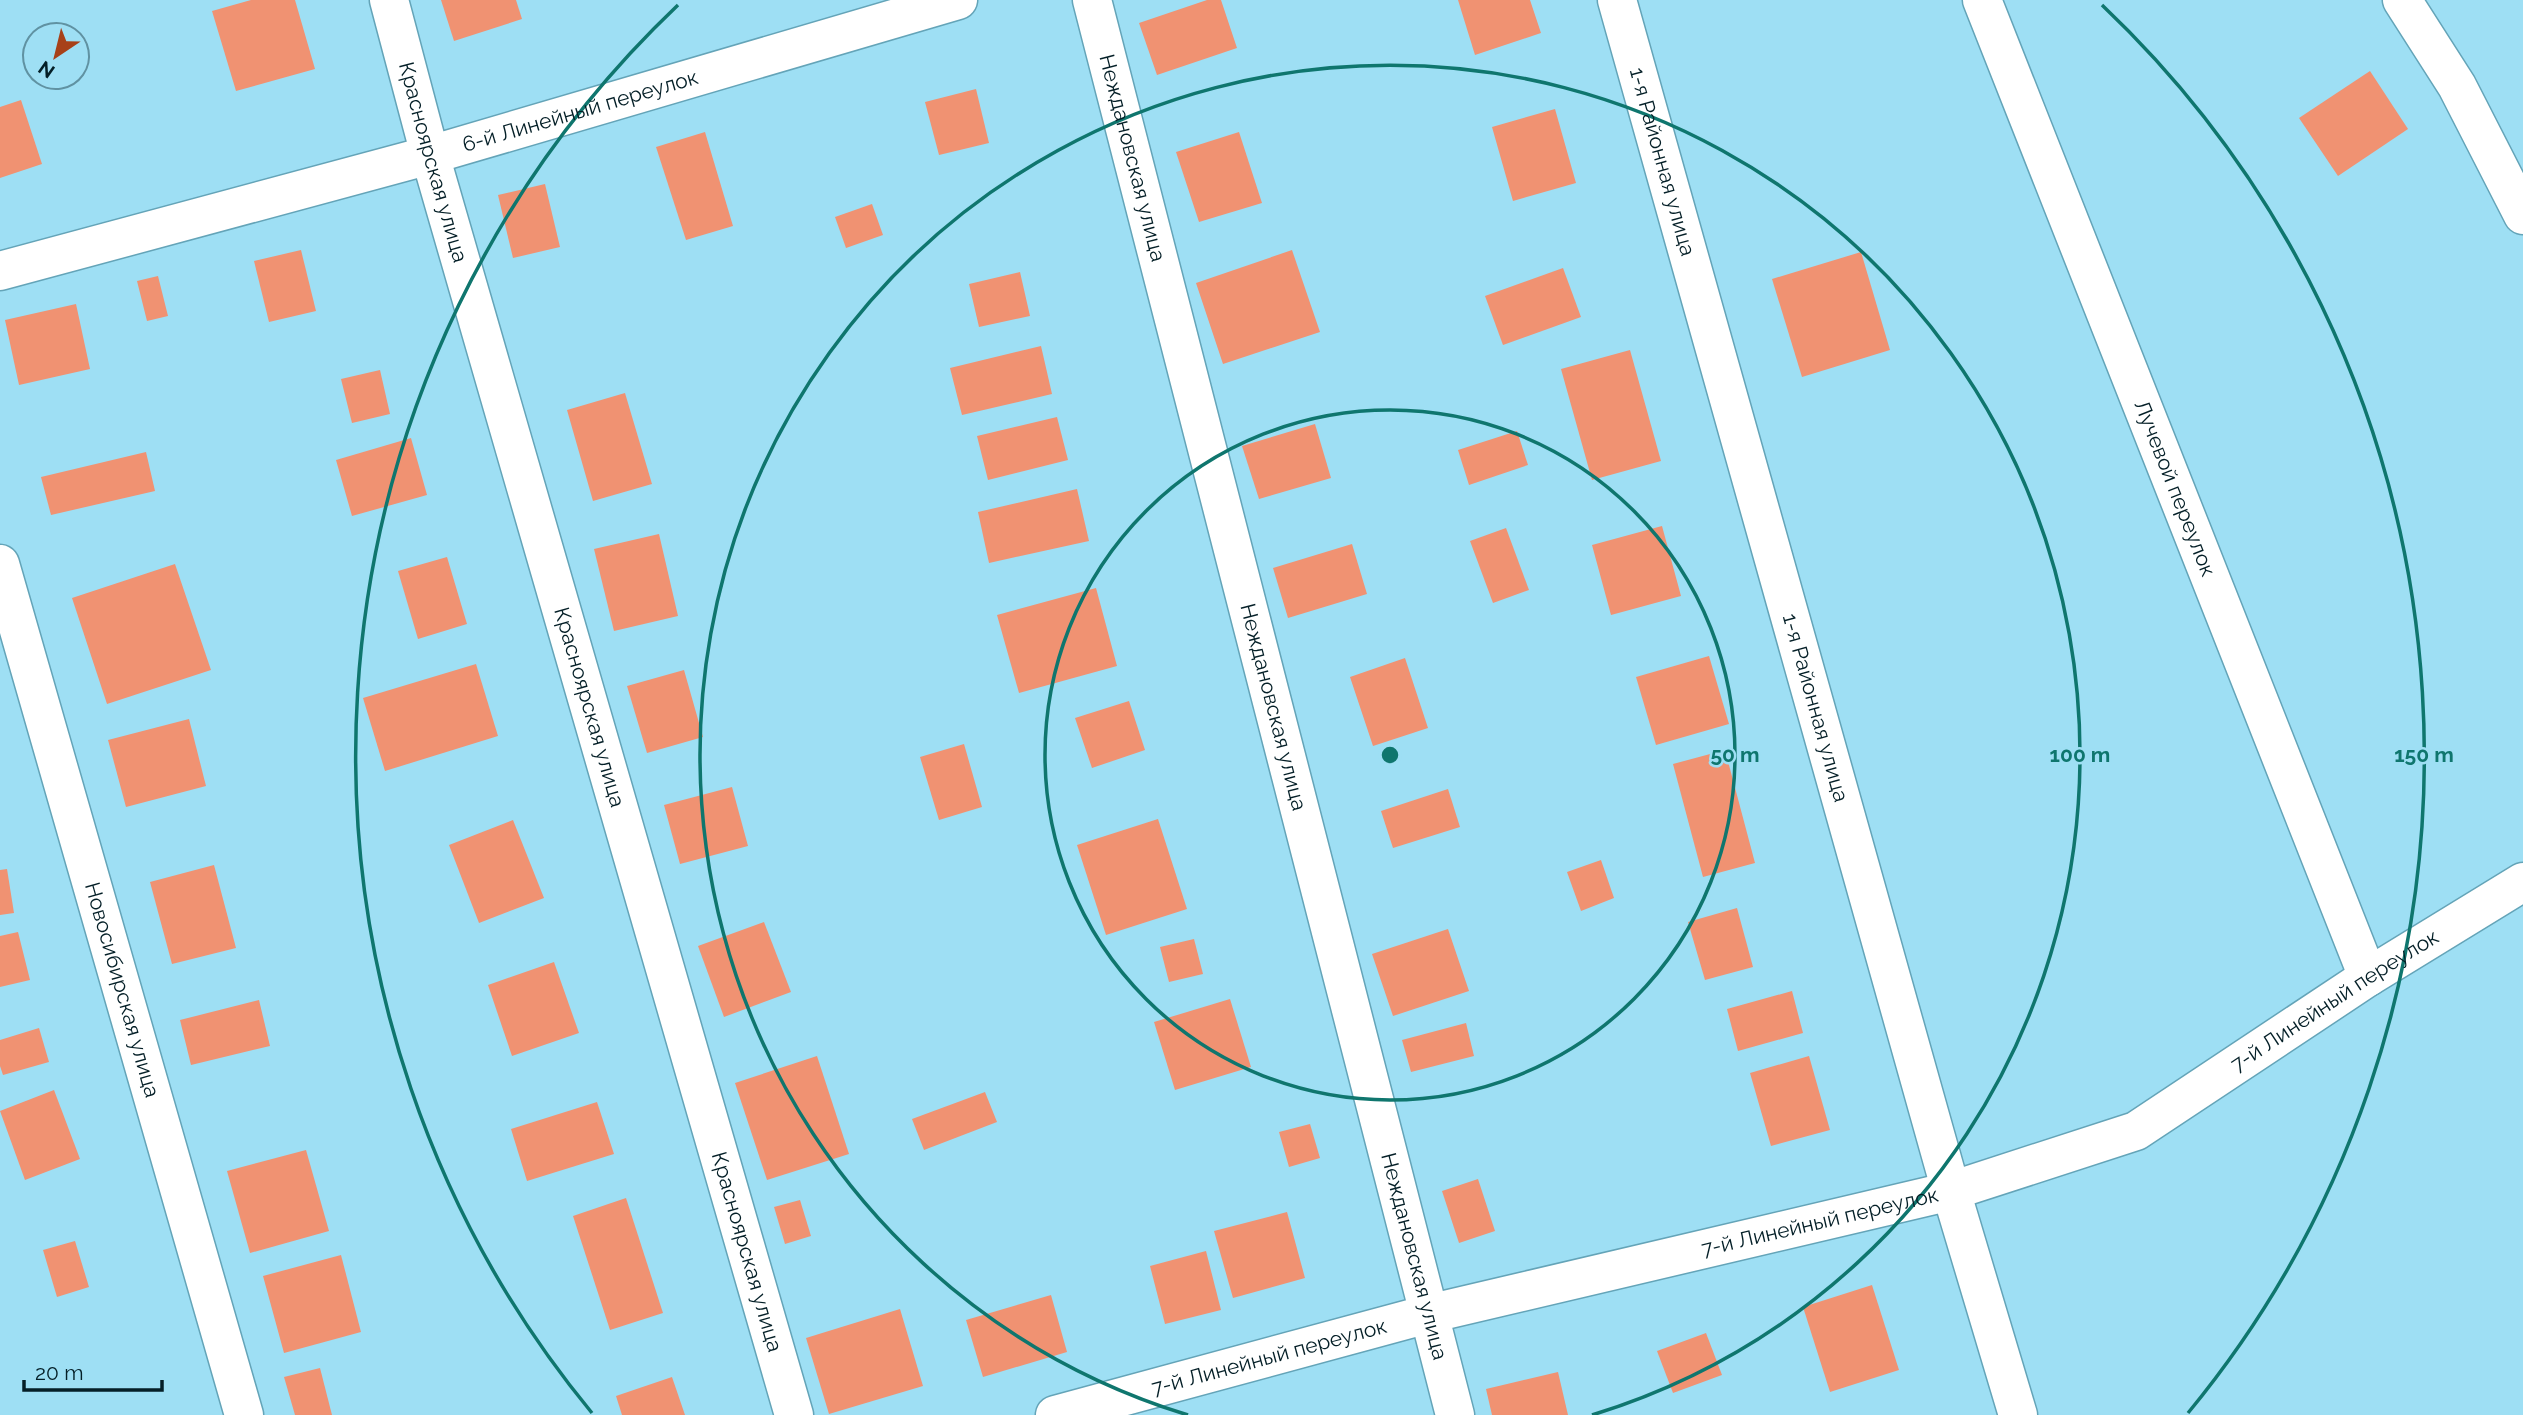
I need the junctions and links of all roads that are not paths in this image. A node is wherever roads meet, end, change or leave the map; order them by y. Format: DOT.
graph roads {
  1 [pos="389,0"];
  2 [pos="958,0"];
  3 [pos="1092,0"];
  4 [pos="1617,0"];
  5 [pos="1982,0"];
  6 [pos="2402,0"];
  7 [pos="430,155"];
  8 [pos="2523,215"];
  9 [pos="0,271"];
  10 [pos="0,564"];
  11 [pos="2523,882"];
  12 [pos="2368,977"];
  13 [pos="1951,1191"];
  14 [pos="1428,1314"];
  15 [pos="244,1415"];
  16 [pos="794,1415"];
  17 [pos="1055,1415"];
  18 [pos="1455,1415"];
  19 [pos="2018,1415"];
  1 -- 7 [label="street, Красноярская улица"];
  2 -- 7 [label="street, 6-й Линейный переулок"];
  3 -- 14 [label="street, Неждановская улица"];
  4 -- 13 [label="street, 1-я Районная улица"];
  5 -- 12 [label="street, Лучевой переулок"];
  6 -- 8 [label="street"];
  7 -- 9 [label="street, 6-й Линейный переулок"];
  7 -- 16 [label="street, Красноярская улица"];
  10 -- 15 [label="street, Новосибирская улица"];
  11 -- 12 [label="street, 7-й Линейный переулок"];
  12 -- 13 [label="street, 7-й Линейный переулок"];
  13 -- 14 [label="street, 7-й Линейный переулок"];
  13 -- 19 [label="street, 1-я Районная улица"];
  14 -- 17 [label="street, 7-й Линейный переулок"];
  14 -- 18 [label="street, Неждановская улица"];
}
